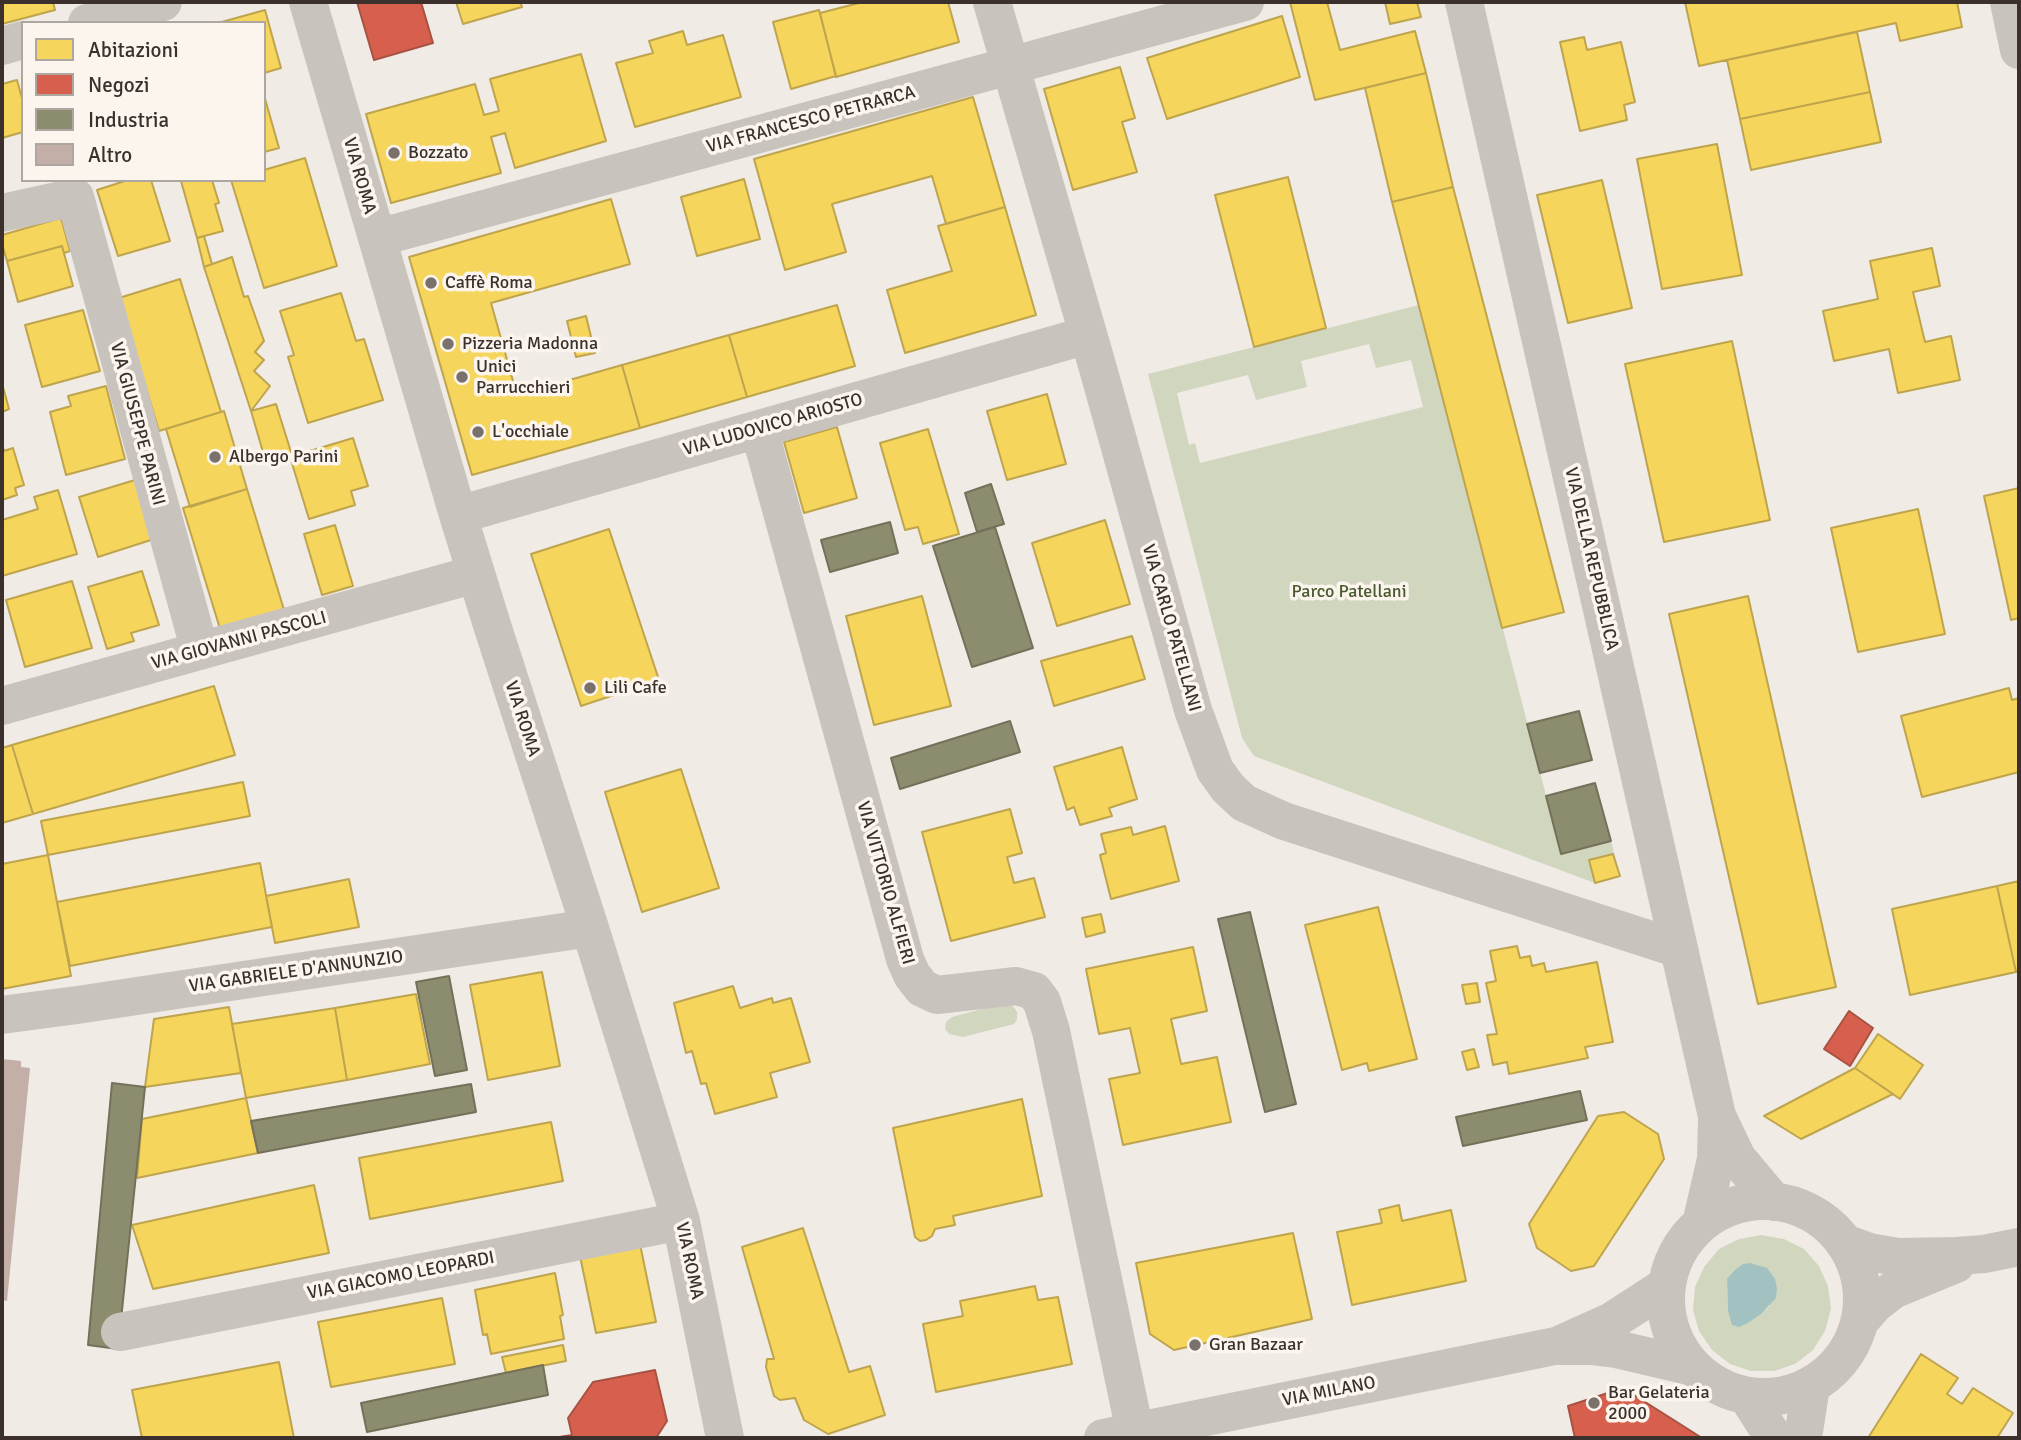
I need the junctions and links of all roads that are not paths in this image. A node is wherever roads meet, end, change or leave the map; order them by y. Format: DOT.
graph roads {
  1 [pos="163,2"];
  2 [pos="308,2"];
  3 [pos="992,2"];
  4 [pos="1245,2"];
  5 [pos="1464,2"];
  6 [pos="2009,2"];
  7 [pos="94,21"];
  8 [pos="21,41"];
  9 [pos="2,46"];
  10 [pos="2019,50"];
  11 [pos="1011,66"];
  12 [pos="2,213"];
  13 [pos="377,239"];
  14 [pos="1088,335"];
  15 [pos="759,429"];
  16 [pos="458,515"];
  17 [pos="476,575"];
  18 [pos="200,651"];
  19 [pos="3,702"];
  20 [pos="590,928"];
  21 [pos="1679,949"];
  22 [pos="2,1015"];
  23 [pos="1717,1116"];
  24 [pos="1774,1202"];
  25 [pos="681,1221"];
  26 [pos="1701,1224"];
  27 [pos="1844,1243"];
  28 [pos="2002,1250"];
  29 [pos="1666,1286"];
  30 [pos="1860,1321"];
  31 [pos="120,1332"];
  32 [pos="1555,1346"];
  33 [pos="1693,1367"];
  34 [pos="1811,1386"];
  35 [pos="1747,1396"];
  36 [pos="1119,1435"];
  37 [pos="724,1438"];
  38 [pos="1774,1438"];
  39 [pos="1803,1438"];
  1 -- 7 [label="street"];
  2 -- 13 [label="street, VIA ROMA"];
  3 -- 11 [label="street, VIA CARLO PATELLANI"];
  4 -- 11 [label="street, VIA FRANCESCO PETRARCA"];
  5 -- 21 [label="street, VIA DELLA REPUBBLICA"];
  6 -- 10 [label="street"];
  8 -- 9 [label="street"];
  11 -- 13 [label="street, VIA FRANCESCO PETRARCA"];
  11 -- 14 [label="street, VIA CARLO PATELLANI"];
  12 -- 18 [label="street, VIA GIUSEPPE PARINI"];
  13 -- 16 [label="street, VIA ROMA"];
  14 -- 15 [label="street, VIA LUDOVICO ARIOSTO"];
  14 -- 21 [label="street, VIA CARLO PATELLANI"];
  15 -- 16 [label="street, VIA LUDOVICO ARIOSTO"];
  15 -- 36 [label="street, VIA VITTORIO ALFIERI"];
  16 -- 17 [label="street, VIA ROMA"];
  17 -- 18 [label="street, VIA GIOVANNI PASCOLI"];
  17 -- 20 [label="street, VIA ROMA"];
  18 -- 19 [label="street, VIA GIOVANNI PASCOLI"];
  20 -- 22 [label="street, VIA GABRIELE D'ANNUNZIO"];
  20 -- 25 [label="street, VIA ROMA"];
  21 -- 23 [label="street, VIA DELLA REPUBBLICA"];
  23 -- 24 [label="street, VIA DELLA REPUBBLICA"];
  23 -- 26 [label="street, VIA DELLA REPUBBLICA"];
  24 -- 26 [label="street"];
  24 -- 27 [label="street"];
  25 -- 31 [label="street, VIA GIACOMO LEOPARDI"];
  25 -- 37 [label="street, VIA ROMA"];
  26 -- 29 [label="street"];
  27 -- 28 [label="street"];
  27 -- 30 [label="street"];
  28 -- 30 [label="street"];
  29 -- 32 [label="street, VIA MILANO"];
  29 -- 33 [label="street"];
  30 -- 34 [label="street"];
  32 -- 33 [label="street, VIA MILANO"];
  32 -- 36 [label="street, VIA MILANO"];
  33 -- 35 [label="street"];
  34 -- 35 [label="street"];
  34 -- 39 [label="street"];
  35 -- 38 [label="street"];
}
